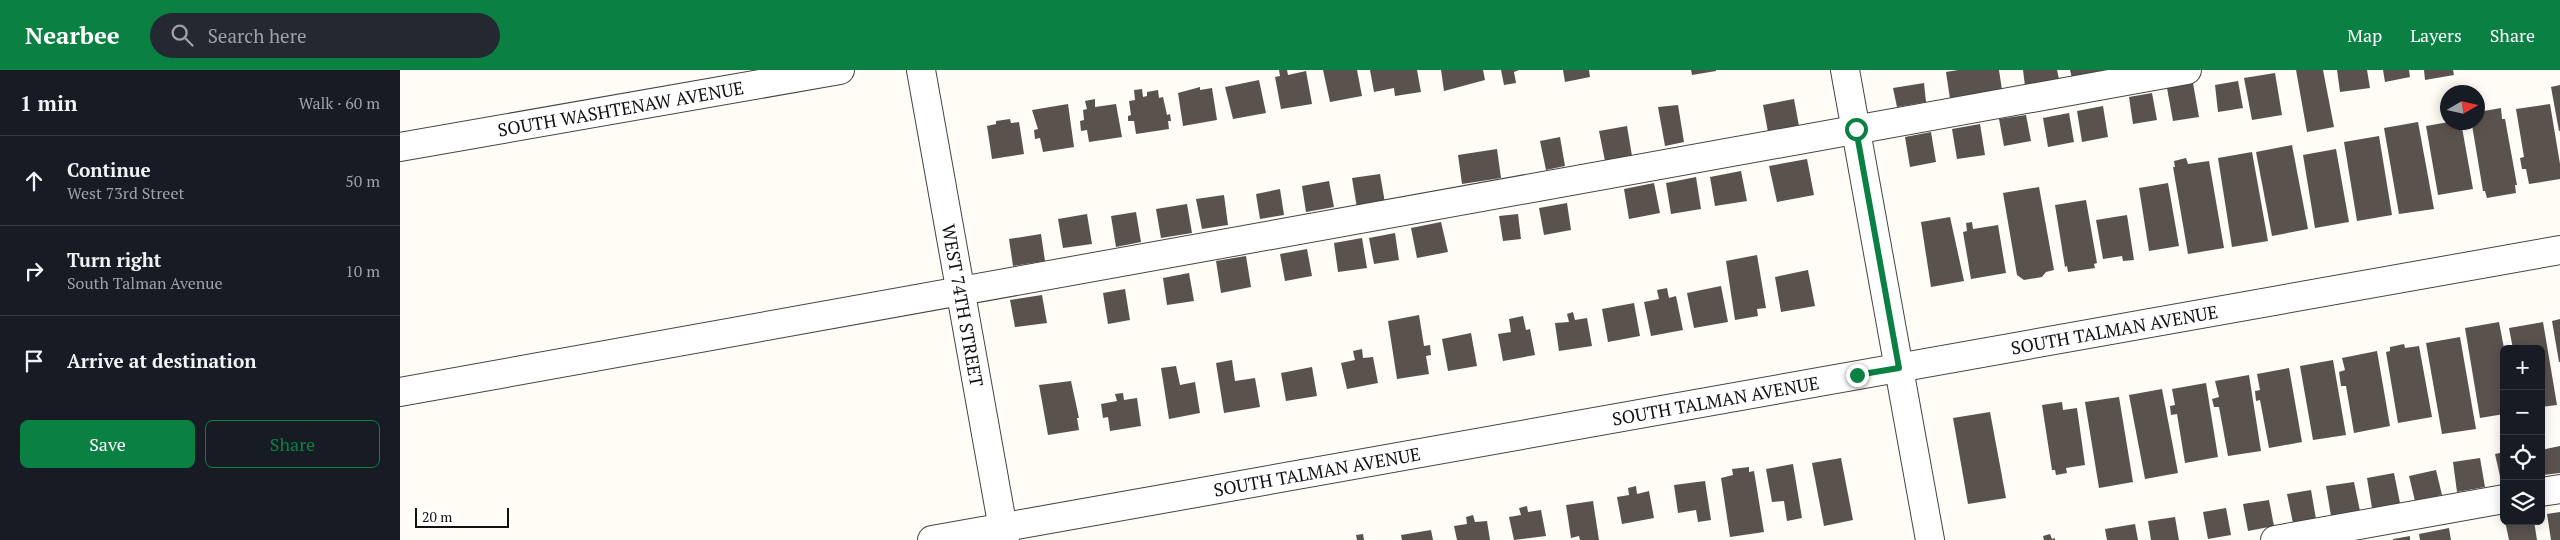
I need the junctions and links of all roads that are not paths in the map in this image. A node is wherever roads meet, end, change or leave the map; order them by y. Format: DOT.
graph roads {
  1 [pos="840,70"];
  2 [pos="921,70"];
  3 [pos="1846,70"];
  4 [pos="2187,70"];
  5 [pos="1856,129"];
  6 [pos="400,147"];
  7 [pos="2560,250"];
  8 [pos="960,292"];
  9 [pos="1899,368"];
  10 [pos="400,392"];
  11 [pos="2560,489"];
  12 [pos="2545,491"];
  13 [pos="2500,500"];
  14 [pos="1004,534"];
  15 [pos="932,540"];
  16 [pos="1930,540"];
  17 [pos="2275,540"];
  1 -- 6 [label="street, SOUTH WASHTENAW AVENUE"];
  2 -- 8 [label="street, WEST 74TH STREET"];
  3 -- 5 [label="street"];
  4 -- 5 [label="street"];
  5 -- 8 [label="street"];
  5 -- 9 [label="street"];
  7 -- 9 [label="street, SOUTH TALMAN AVENUE"];
  8 -- 10 [label="street"];
  8 -- 14 [label="street, WEST 74TH STREET"];
  9 -- 14 [label="street, SOUTH TALMAN AVENUE"];
  9 -- 16 [label="street"];
  11 -- 12 [label="street"];
  13 -- 17 [label="street"];
  14 -- 15 [label="street, SOUTH TALMAN AVENUE"];
}
